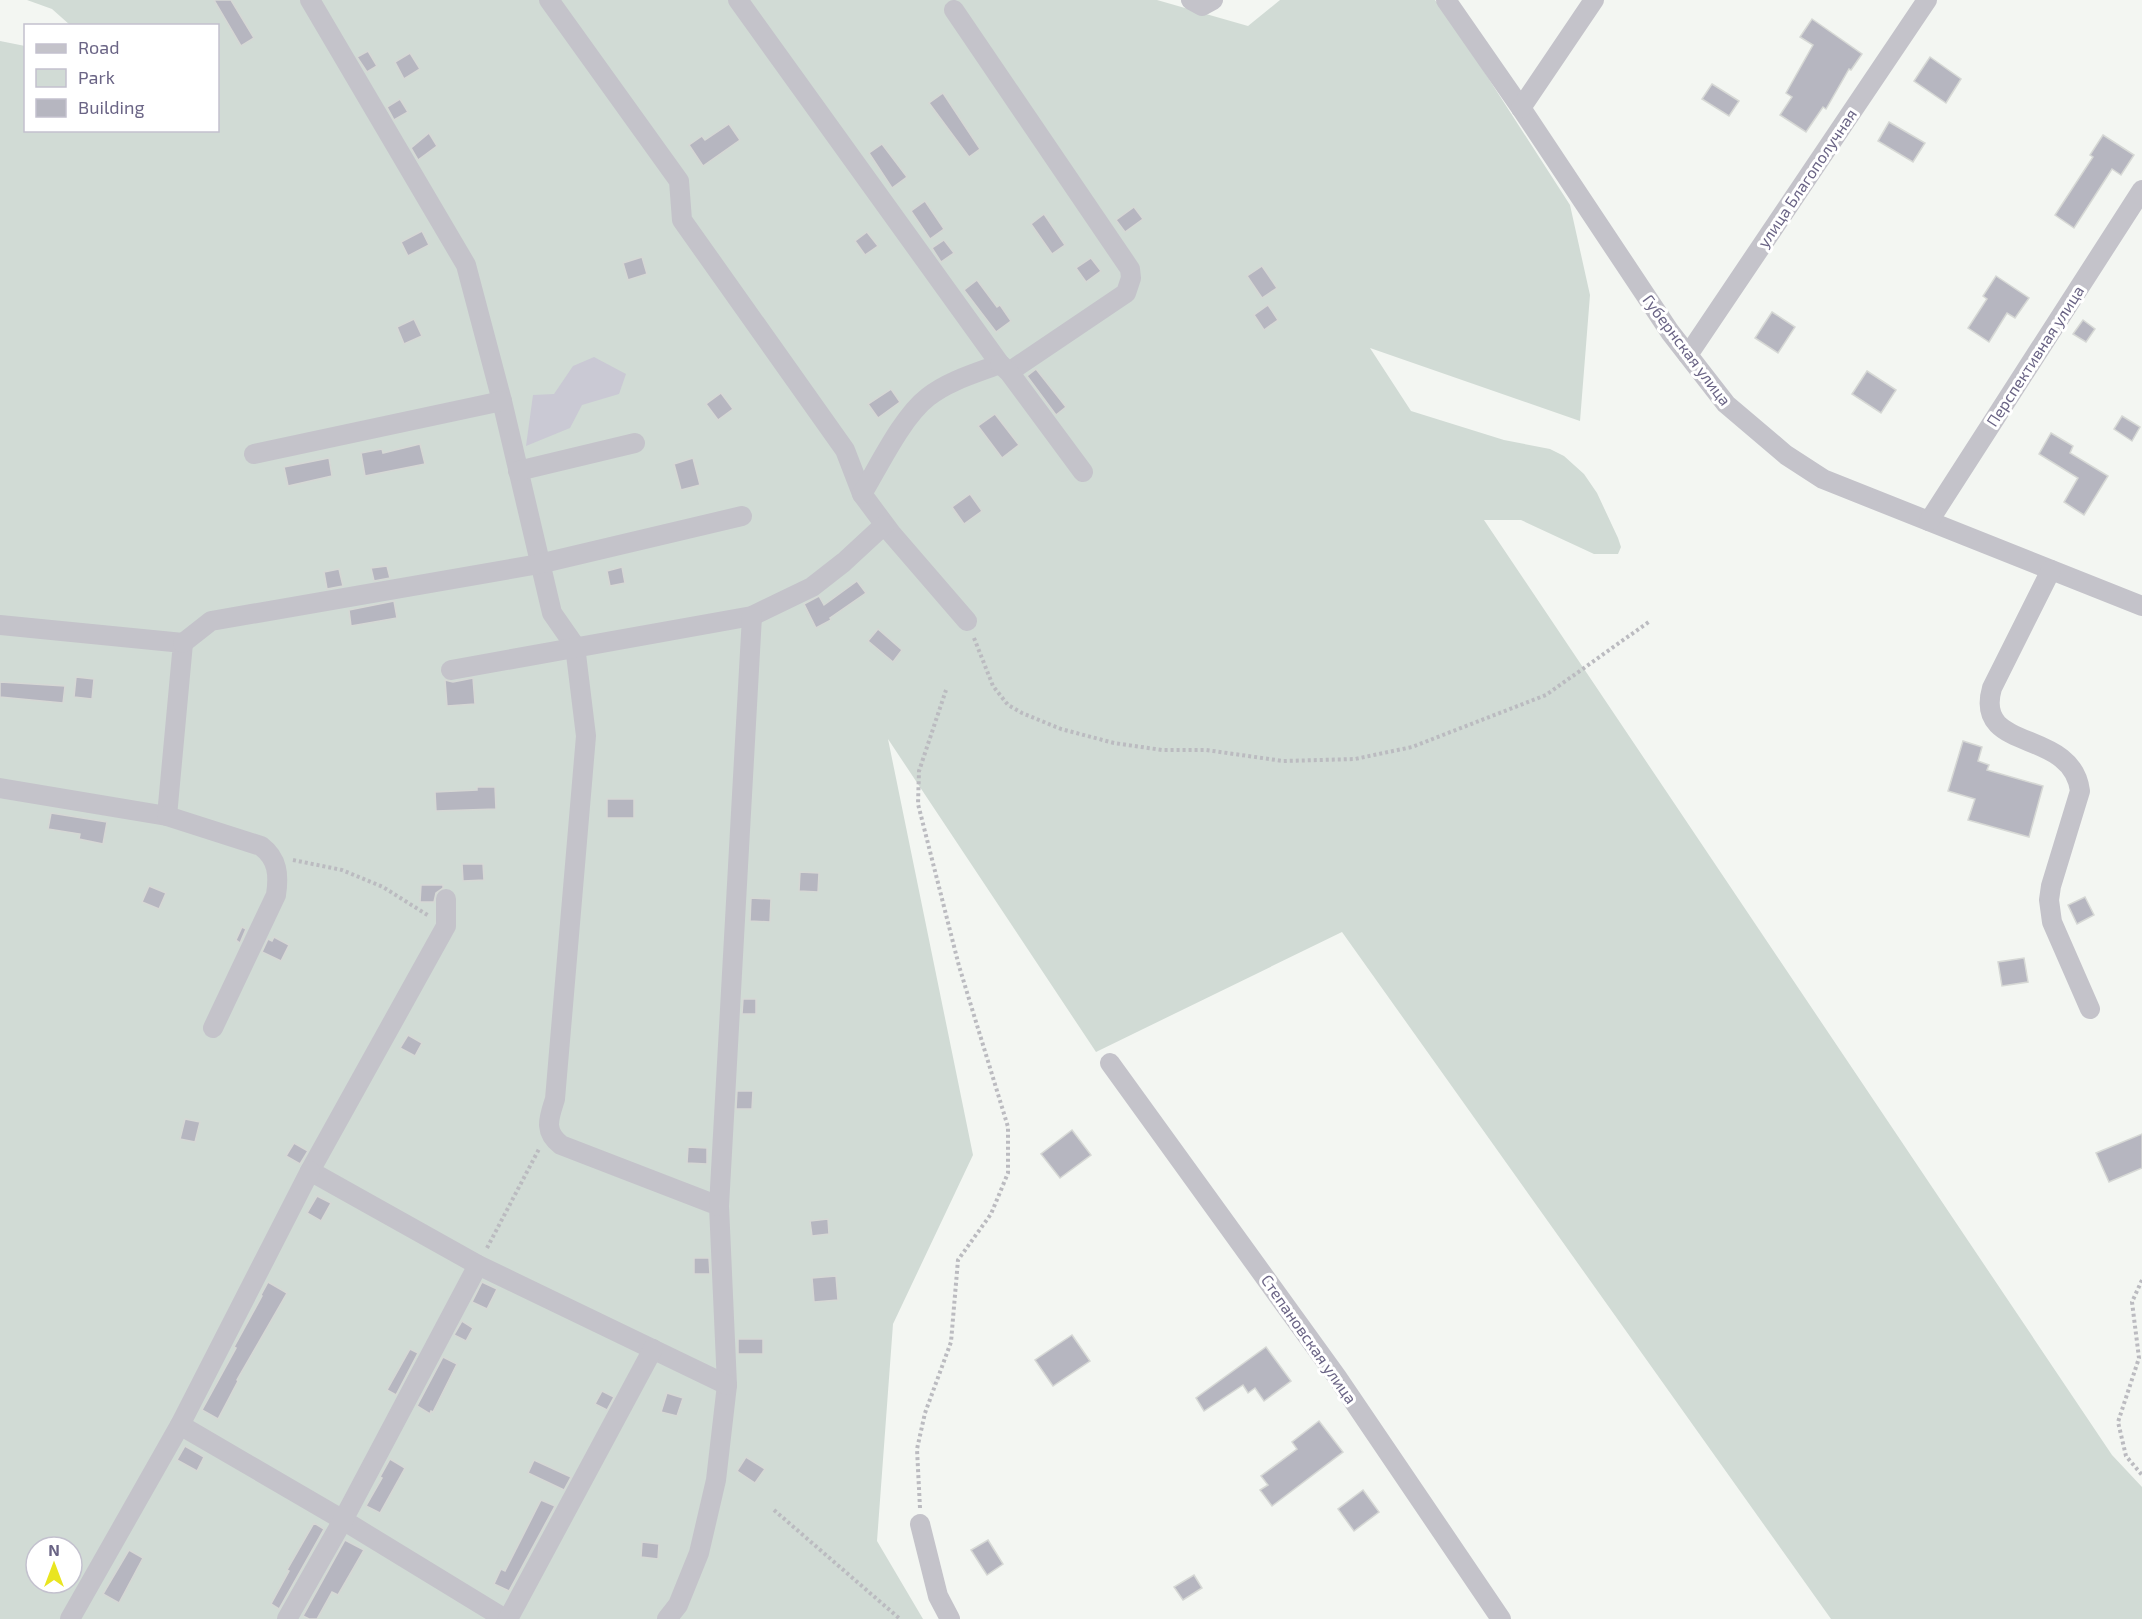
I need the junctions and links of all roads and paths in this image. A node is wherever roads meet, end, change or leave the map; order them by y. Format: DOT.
graph roads {
  1 [pos="310,0"];
  2 [pos="549,0"];
  3 [pos="738,0"];
  4 [pos="1191,0"];
  5 [pos="1213,0"];
  6 [pos="1446,0"];
  7 [pos="1594,0"];
  8 [pos="1927,0"];
  9 [pos="954,10"];
  10 [pos="1521,108"];
  11 [pos="2142,190"];
  12 [pos="1688,355"];
  13 [pos="1004,368"];
  14 [pos="502,401"];
  15 [pos="635,443"];
  16 [pos="254,454"];
  17 [pos="518,471"];
  18 [pos="1083,472"];
  19 [pos="862,494"];
  20 [pos="742,516"];
  21 [pos="1929,521"];
  22 [pos="884,525"];
  23 [pos="539,564"];
  24 [pos="2051,570"];
  25 [pos="2142,606"];
  26 [pos="752,616"];
  27 [pos="967,621"];
  28 [pos="1650,621"];
  29 [pos="0,625"];
  30 [pos="183,643"];
  31 [pos="575,646"];
  32 [pos="452,670"];
  33 [pos="946,690"];
  34 [pos="0,788"];
  35 [pos="167,816"];
  36 [pos="270,853"];
  37 [pos="446,899"];
  38 [pos="446,926"];
  39 [pos="2090,1009"];
  40 [pos="213,1028"];
  41 [pos="1110,1063"];
  42 [pos="549,1130"];
  43 [pos="310,1171"];
  44 [pos="719,1206"];
  45 [pos="478,1265"];
  46 [pos="2142,1280"];
  47 [pos="653,1349"];
  48 [pos="727,1385"];
  49 [pos="180,1425"];
  50 [pos="2142,1474"];
  51 [pos="774,1510"];
  52 [pos="343,1520"];
  53 [pos="920,1524"];
  54 [pos="70,1619"];
  55 [pos="287,1619"];
  56 [pos="506,1619"];
  57 [pos="667,1619"];
  58 [pos="900,1619"];
  59 [pos="950,1619"];
  60 [pos="1501,1619"];
  1 -- 14 [label="street"];
  2 -- 19 [label="street"];
  3 -- 13 [label="street"];
  4 -- 5 [label="street"];
  6 -- 10 [label="street, Губернская улица"];
  7 -- 10 [label="street"];
  8 -- 12 [label="street, улица Благополучная"];
  9 -- 13 [label="street"];
  10 -- 12 [label="street, Губернская улица"];
  11 -- 21 [label="street, Перспективная улица"];
  12 -- 21 [label="street, Губернская улица"];
  13 -- 18 [label="street"];
  13 -- 19 [label="street"];
  14 -- 16 [label="street"];
  14 -- 17 [label="street"];
  15 -- 17 [label="street"];
  17 -- 23 [label="street"];
  19 -- 22 [label="street"];
  20 -- 23 [label="street"];
  21 -- 24 [label="street, Губернская улица"];
  22 -- 26 [label="street"];
  22 -- 27 [label="street"];
  23 -- 30 [label="street"];
  23 -- 31 [label="street"];
  24 -- 25 [label="street, Губернская улица"];
  24 -- 39 [label="street"];
  26 -- 31 [label="street"];
  26 -- 44 [label="street"];
  27 -- 28 [label="path"];
  29 -- 30 [label="street"];
  30 -- 35 [label="street"];
  31 -- 32 [label="street"];
  31 -- 42 [label="street"];
  33 -- 53 [label="path"];
  34 -- 35 [label="street"];
  35 -- 36 [label="street"];
  36 -- 38 [label="path"];
  36 -- 40 [label="street"];
  37 -- 38 [label="street"];
  38 -- 43 [label="street"];
  41 -- 60 [label="street, Степановская улица"];
  42 -- 44 [label="street"];
  42 -- 45 [label="path"];
  43 -- 45 [label="street"];
  43 -- 49 [label="street"];
  44 -- 48 [label="street"];
  45 -- 47 [label="street"];
  45 -- 52 [label="street"];
  46 -- 50 [label="path"];
  47 -- 48 [label="street"];
  47 -- 56 [label="street"];
  48 -- 57 [label="street"];
  49 -- 52 [label="street"];
  49 -- 54 [label="street"];
  51 -- 58 [label="path"];
  52 -- 55 [label="street"];
  52 -- 56 [label="street"];
  53 -- 59 [label="street"];
}
